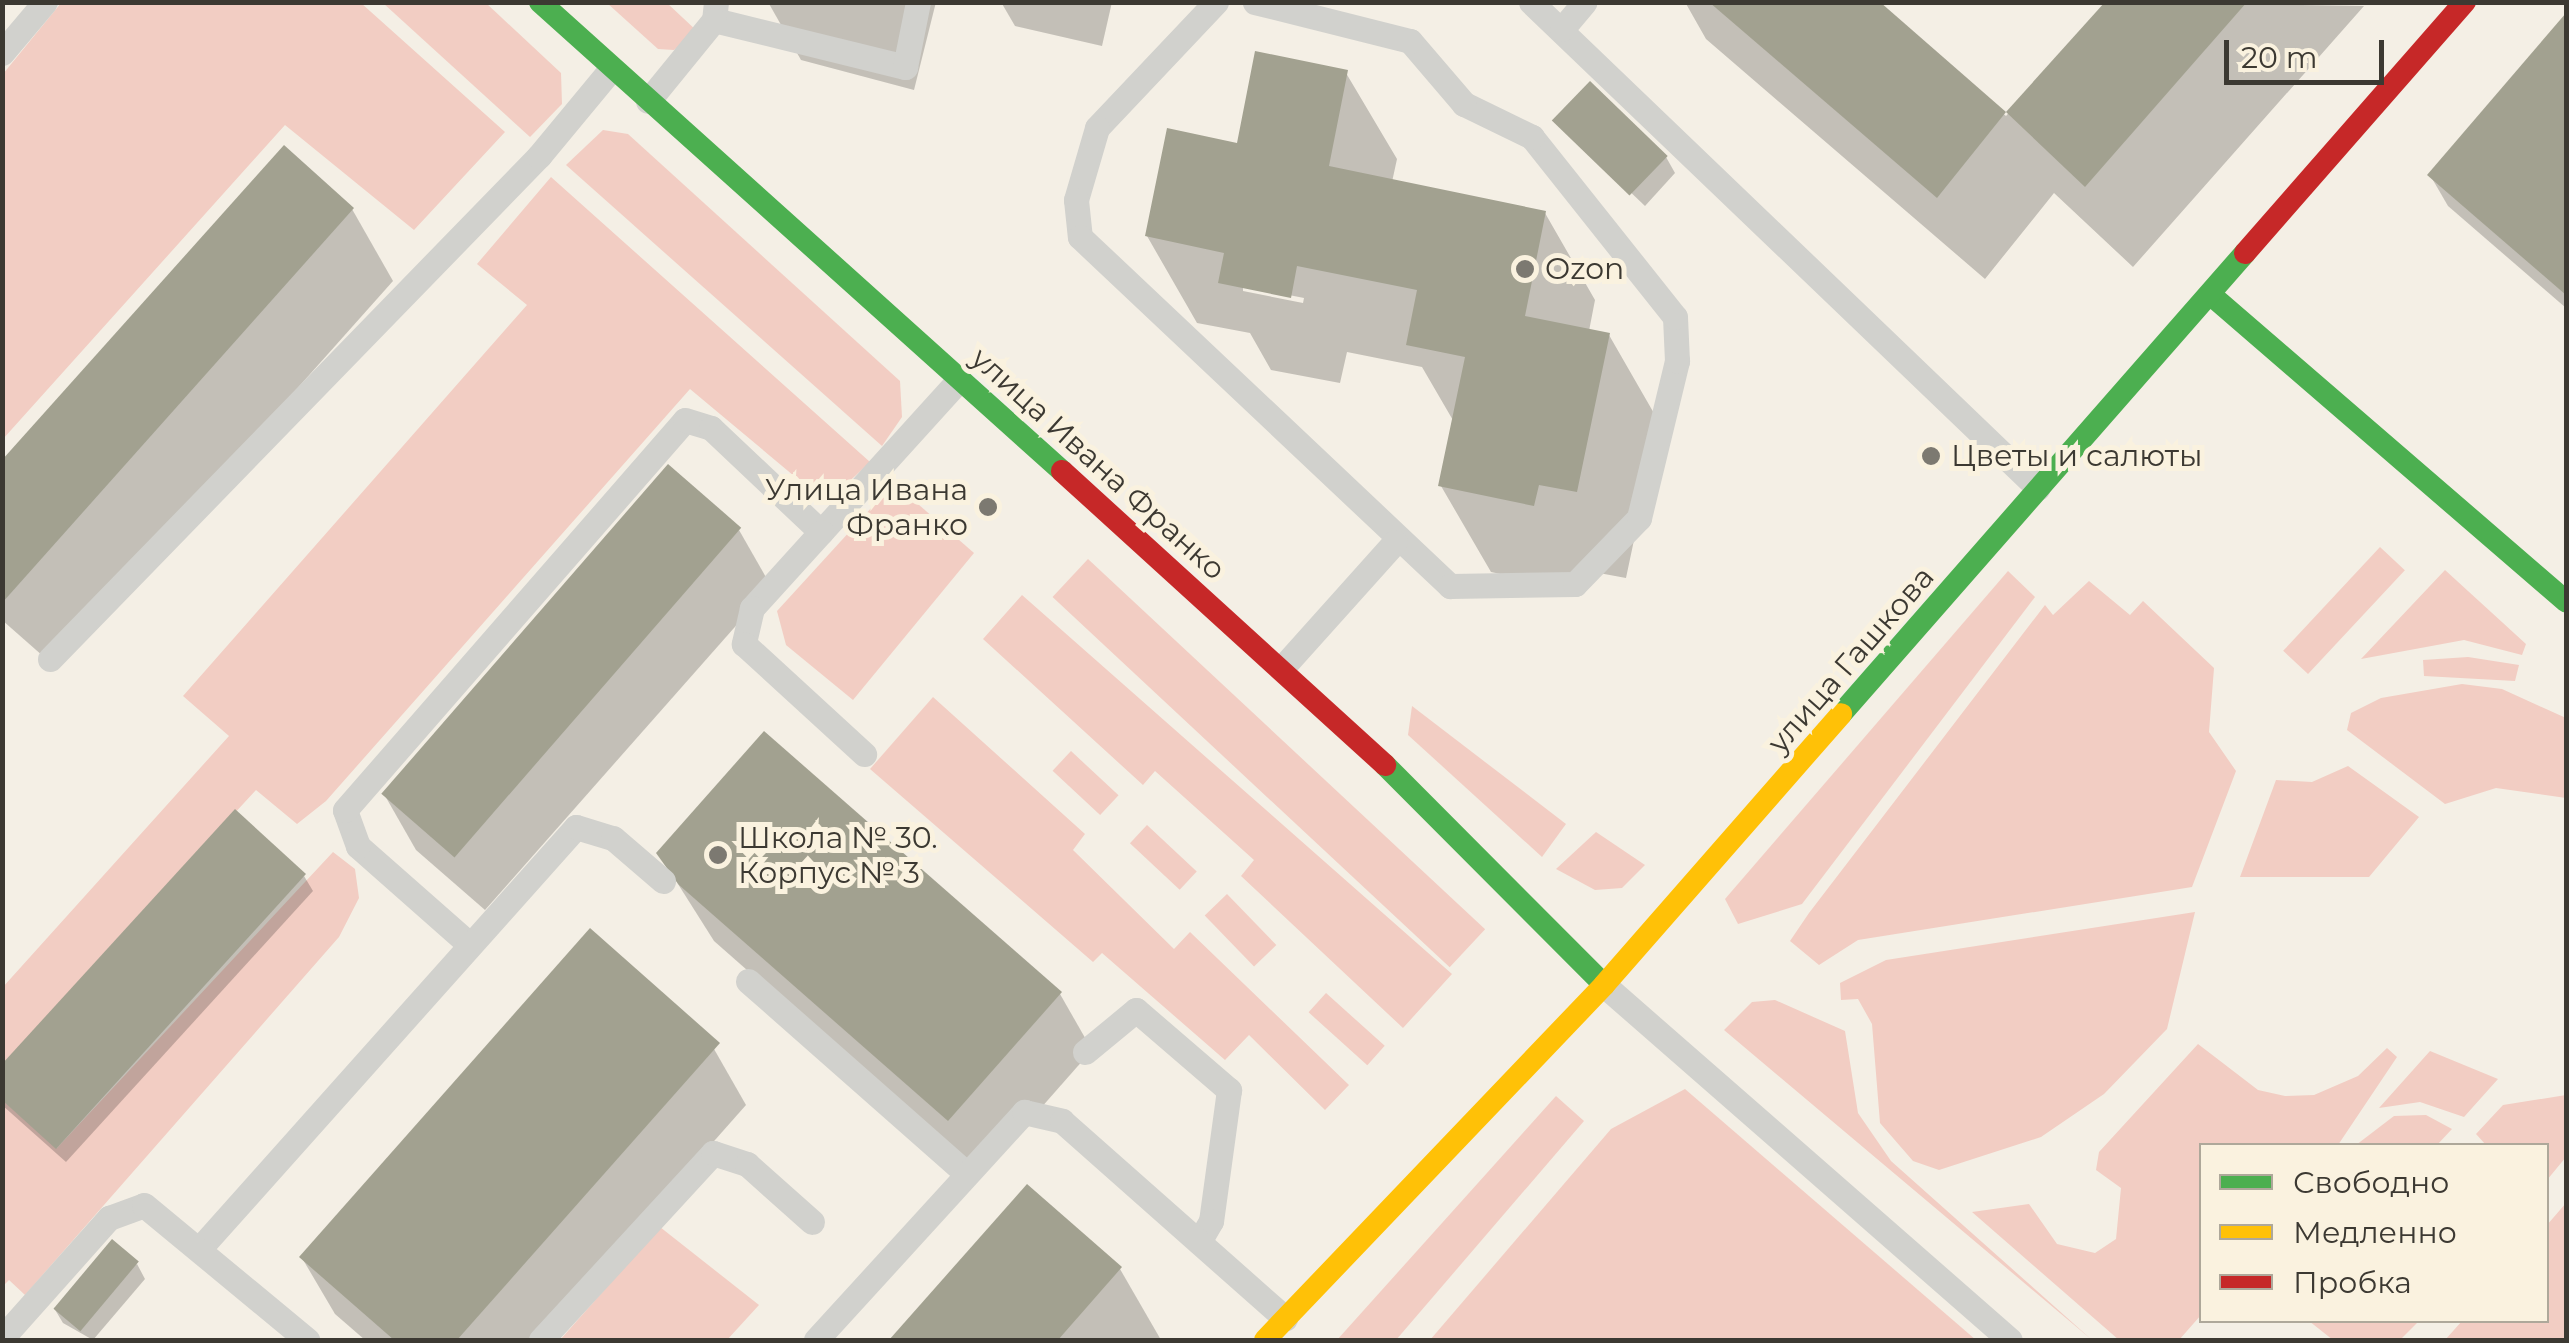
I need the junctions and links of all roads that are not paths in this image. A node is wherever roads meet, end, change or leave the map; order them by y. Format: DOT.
graph roads {
  1 [pos="45,2"];
  2 [pos="540,2"];
  3 [pos="918,2"];
  4 [pos="1216,2"];
  5 [pos="1255,2"];
  6 [pos="1531,2"];
  7 [pos="1585,2"];
  8 [pos="2465,2"];
  9 [pos="715,11"];
  10 [pos="1562,29"];
  11 [pos="2,54"];
  12 [pos="611,69"];
  13 [pos="648,101"];
  14 [pos="2210,296"];
  15 [pos="960,380"];
  16 [pos="2038,488"];
  17 [pos="821,532"];
  18 [pos="1395,542"];
  19 [pos="2566,600"];
  20 [pos="50,659"];
  21 [pos="1282,668"];
  22 [pos="864,754"];
  23 [pos="663,880"];
  24 [pos="469,944"];
  25 [pos="748,981"];
  26 [pos="1604,985"];
  27 [pos="1085,1052"];
  28 [pos="965,1172"];
  29 [pos="812,1222"];
  30 [pos="1199,1242"];
  31 [pos="201,1247"];
  32 [pos="1285,1318"];
  33 [pos="2,1338"];
  34 [pos="308,1340"];
  35 [pos="541,1340"];
  36 [pos="816,1340"];
  37 [pos="1265,1340"];
  38 [pos="2010,1340"];
  1 -- 11 [label="lane"];
  2 -- 12 [label="street, улица Ивана Франко"];
  3 -- 9 [label="lane"];
  4 -- 18 [label="lane"];
  5 -- 18 [label="lane"];
  6 -- 10 [label="lane"];
  7 -- 10 [label="lane"];
  8 -- 14 [label="street, улица Гашкова"];
  9 -- 13 [label="lane"];
  10 -- 16 [label="lane"];
  12 -- 13 [label="street, улица Ивана Франко"];
  12 -- 20 [label="lane"];
  13 -- 15 [label="street, улица Ивана Франко"];
  14 -- 16 [label="street, улица Гашкова"];
  14 -- 19 [label="street"];
  15 -- 17 [label="lane"];
  15 -- 21 [label="street, улица Ивана Франко"];
  16 -- 26 [label="street, улица Гашкова"];
  17 -- 22 [label="lane"];
  17 -- 24 [label="lane"];
  18 -- 21 [label="lane"];
  21 -- 26 [label="street, улица Ивана Франко"];
  23 -- 24 [label="lane"];
  24 -- 31 [label="lane"];
  25 -- 28 [label="lane"];
  26 -- 32 [label="street, улица Гашкова"];
  26 -- 38 [label="lane"];
  27 -- 30 [label="lane"];
  28 -- 30 [label="lane"];
  28 -- 36 [label="lane"];
  29 -- 35 [label="lane"];
  30 -- 32 [label="lane"];
  31 -- 33 [label="lane"];
  31 -- 34 [label="lane"];
  32 -- 37 [label="street, улица Гашкова"];
}
